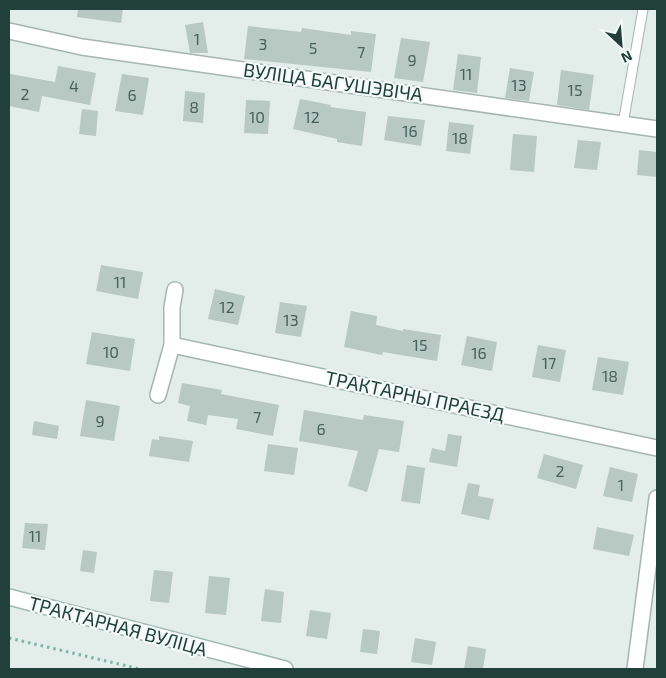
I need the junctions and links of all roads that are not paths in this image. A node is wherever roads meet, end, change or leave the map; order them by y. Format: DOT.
graph roads {
  1 [pos="643,9"];
  2 [pos="9,31"];
  3 [pos="623,124"];
  4 [pos="657,129"];
  5 [pos="175,290"];
  6 [pos="172,345"];
  7 [pos="158,395"];
  8 [pos="657,448"];
  9 [pos="657,498"];
  10 [pos="9,597"];
  11 [pos="285,669"];
  12 [pos="635,669"];
  1 -- 3 [label="lane"];
  2 -- 3 [label="street, ВУЛІЦА БАГУШЭВІЧА"];
  3 -- 4 [label="street, ВУЛІЦА БАГУШЭВІЧА"];
  5 -- 6 [label="street"];
  6 -- 7 [label="street"];
  6 -- 8 [label="street, ТРАКТАРНЫ ПРАЕЗД"];
  9 -- 12 [label="street"];
  10 -- 11 [label="street, ТРАКТАРНАЯ ВУЛІЦА"];
}
